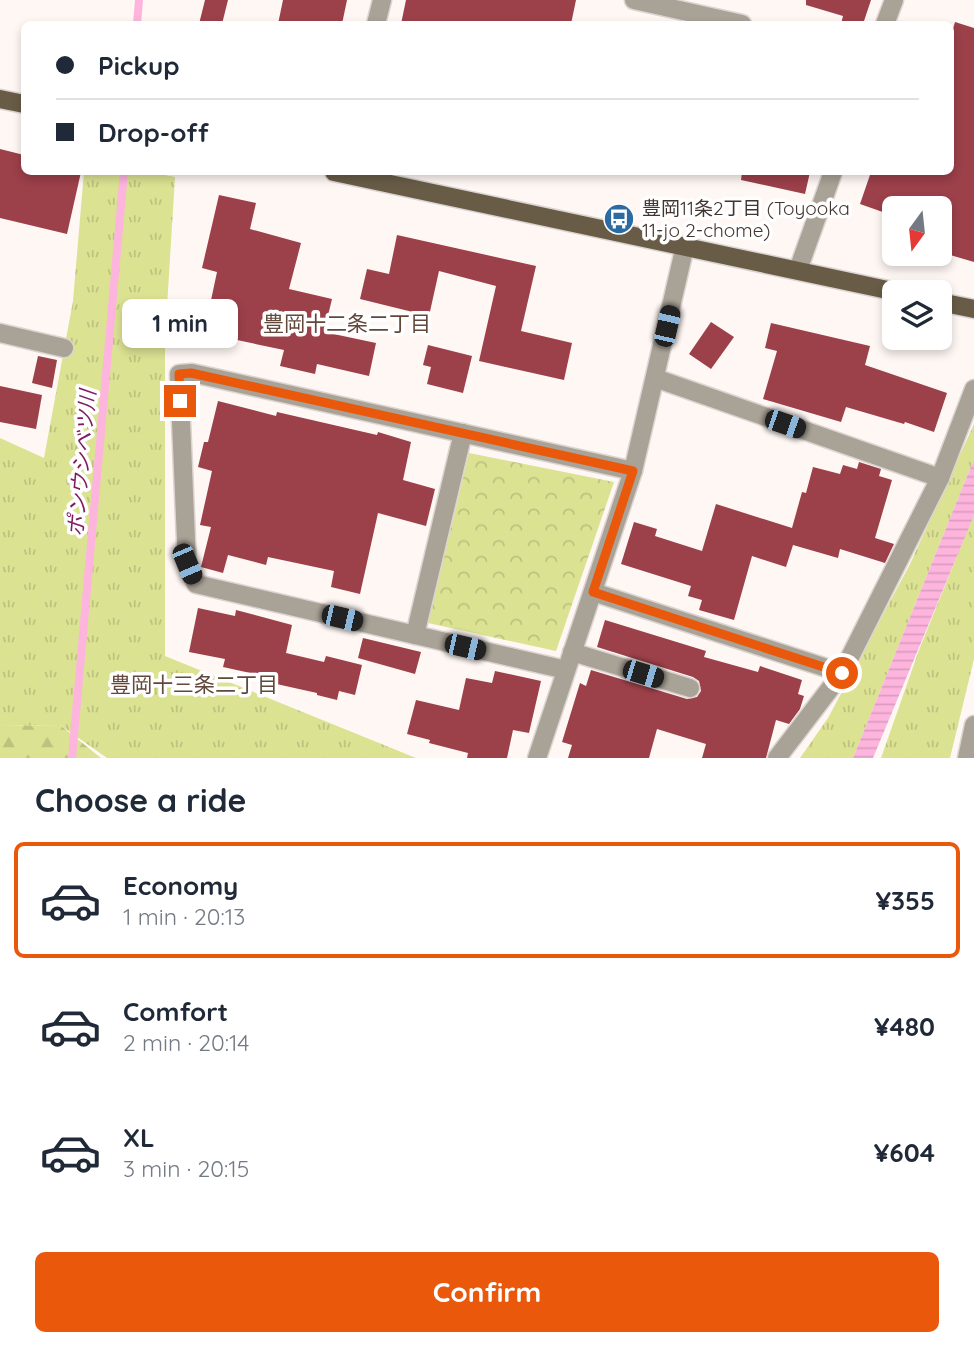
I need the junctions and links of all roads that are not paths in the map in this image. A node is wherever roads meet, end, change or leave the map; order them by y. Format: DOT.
graph roads {
  1 [pos="382,0"];
  2 [pos="634,0"];
  3 [pos="894,0"];
  4 [pos="377,21"];
  5 [pos="728,21"];
  6 [pos="886,21"];
  7 [pos="0,99"];
  8 [pos="21,103"];
  9 [pos="354,175"];
  10 [pos="832,175"];
  11 [pos="685,246"];
  12 [pos="798,270"];
  13 [pos="882,289"];
  14 [pos="952,304"];
  15 [pos="974,309"];
  16 [pos="0,333"];
  17 [pos="64,348"];
  18 [pos="655,379"];
  19 [pos="974,389"];
  20 [pos="463,433"];
  21 [pos="633,471"];
  22 [pos="940,478"];
  23 [pos="593,592"];
  24 [pos="415,635"];
  25 [pos="572,652"];
  26 [pos="566,670"];
  27 [pos="842,673"];
  28 [pos="690,688"];
  29 [pos="974,725"];
  30 [pos="537,758"];
  31 [pos="777,758"];
  32 [pos="967,758"];
  1 -- 4 [label="street"];
  2 -- 5 [label="street"];
  3 -- 6 [label="street"];
  7 -- 8 [label="main road"];
  9 -- 11 [label="main road"];
  10 -- 12 [label="street"];
  11 -- 12 [label="main road"];
  11 -- 18 [label="street"];
  12 -- 13 [label="main road"];
  14 -- 15 [label="main road"];
  16 -- 17 [label="street"];
  18 -- 21 [label="street"];
  18 -- 22 [label="street"];
  19 -- 22 [label="street"];
  20 -- 21 [label="street"];
  20 -- 24 [label="street"];
  20 -- 24 [label="street"];
  21 -- 23 [label="street"];
  22 -- 27 [label="street"];
  23 -- 25 [label="street"];
  23 -- 27 [label="street"];
  24 -- 26 [label="street"];
  25 -- 26 [label="street"];
  25 -- 28 [label="street"];
  26 -- 30 [label="street"];
  27 -- 31 [label="street"];
  29 -- 32 [label="street"];
}
